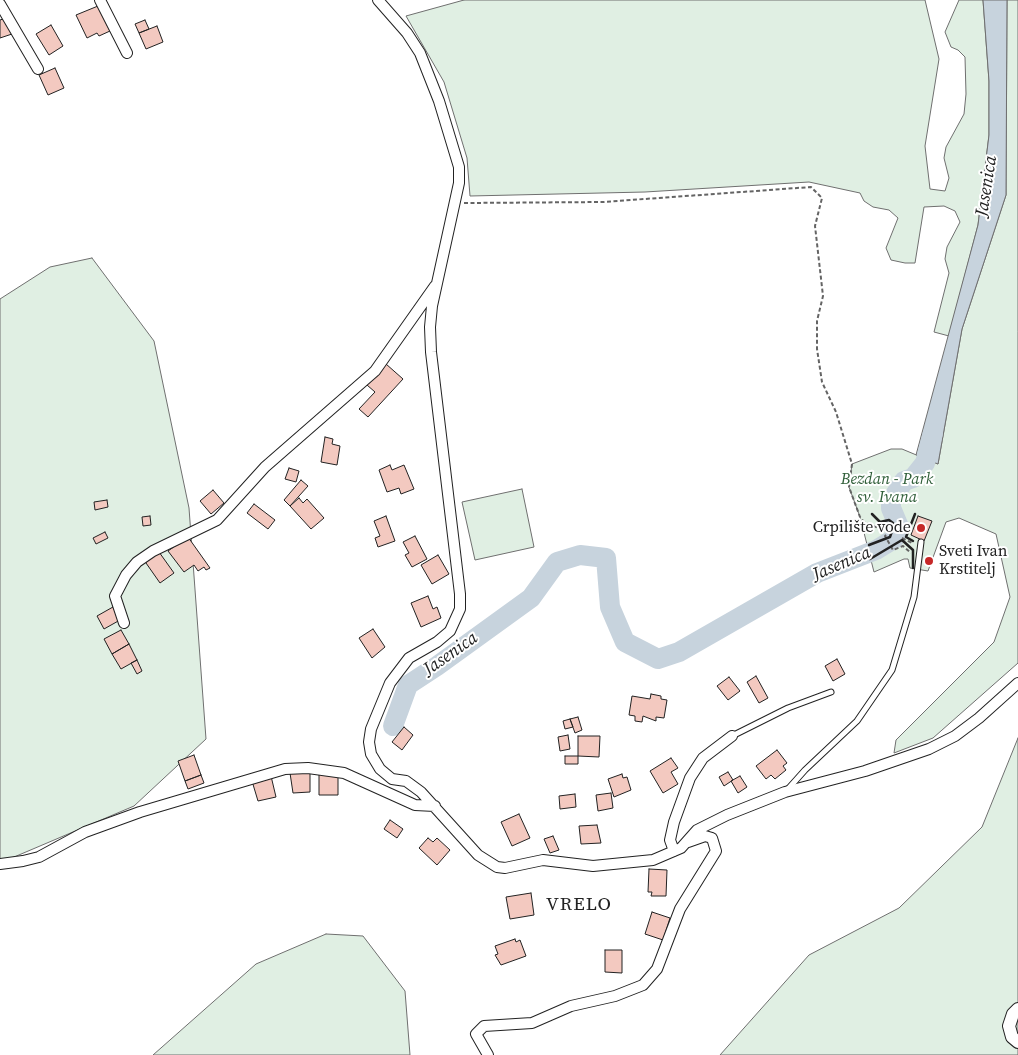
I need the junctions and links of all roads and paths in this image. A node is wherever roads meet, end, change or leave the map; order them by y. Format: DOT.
graph roads {
  1 [pos="100,0"];
  2 [pos="378,0"];
  3 [pos="2,11"];
  4 [pos="127,53"];
  5 [pos="38,69"];
  6 [pos="454,202"];
  7 [pos="437,282"];
  8 [pos="902,538"];
  9 [pos="920,544"];
  10 [pos="918,554"];
  11 [pos="124,623"];
  12 [pos="1018,683"];
  13 [pos="831,692"];
  14 [pos="732,736"];
  15 [pos="785,792"];
  16 [pos="435,806"];
  17 [pos="686,842"];
  18 [pos="674,851"];
  19 [pos="0,864"];
  20 [pos="1018,1009"];
  21 [pos="1018,1042"];
  22 [pos="488,1055"];
  1 -- 4 [label="street"];
  2 -- 6 [label="street"];
  3 -- 5 [label="street"];
  6 -- 7 [label="street"];
  6 -- 10 [label="path"];
  7 -- 11 [label="street"];
  7 -- 16 [label="street"];
  8 -- 9 [label="path"];
  9 -- 10 [label="lane"];
  10 -- 15 [label="lane"];
  12 -- 15 [label="street"];
  13 -- 14 [label="lane"];
  14 -- 18 [label="street"];
  15 -- 17 [label="street"];
  16 -- 18 [label="street"];
  16 -- 19 [label="street"];
  17 -- 18 [label="street"];
  17 -- 22 [label="street"];
  20 -- 21 [label="street"];
}
